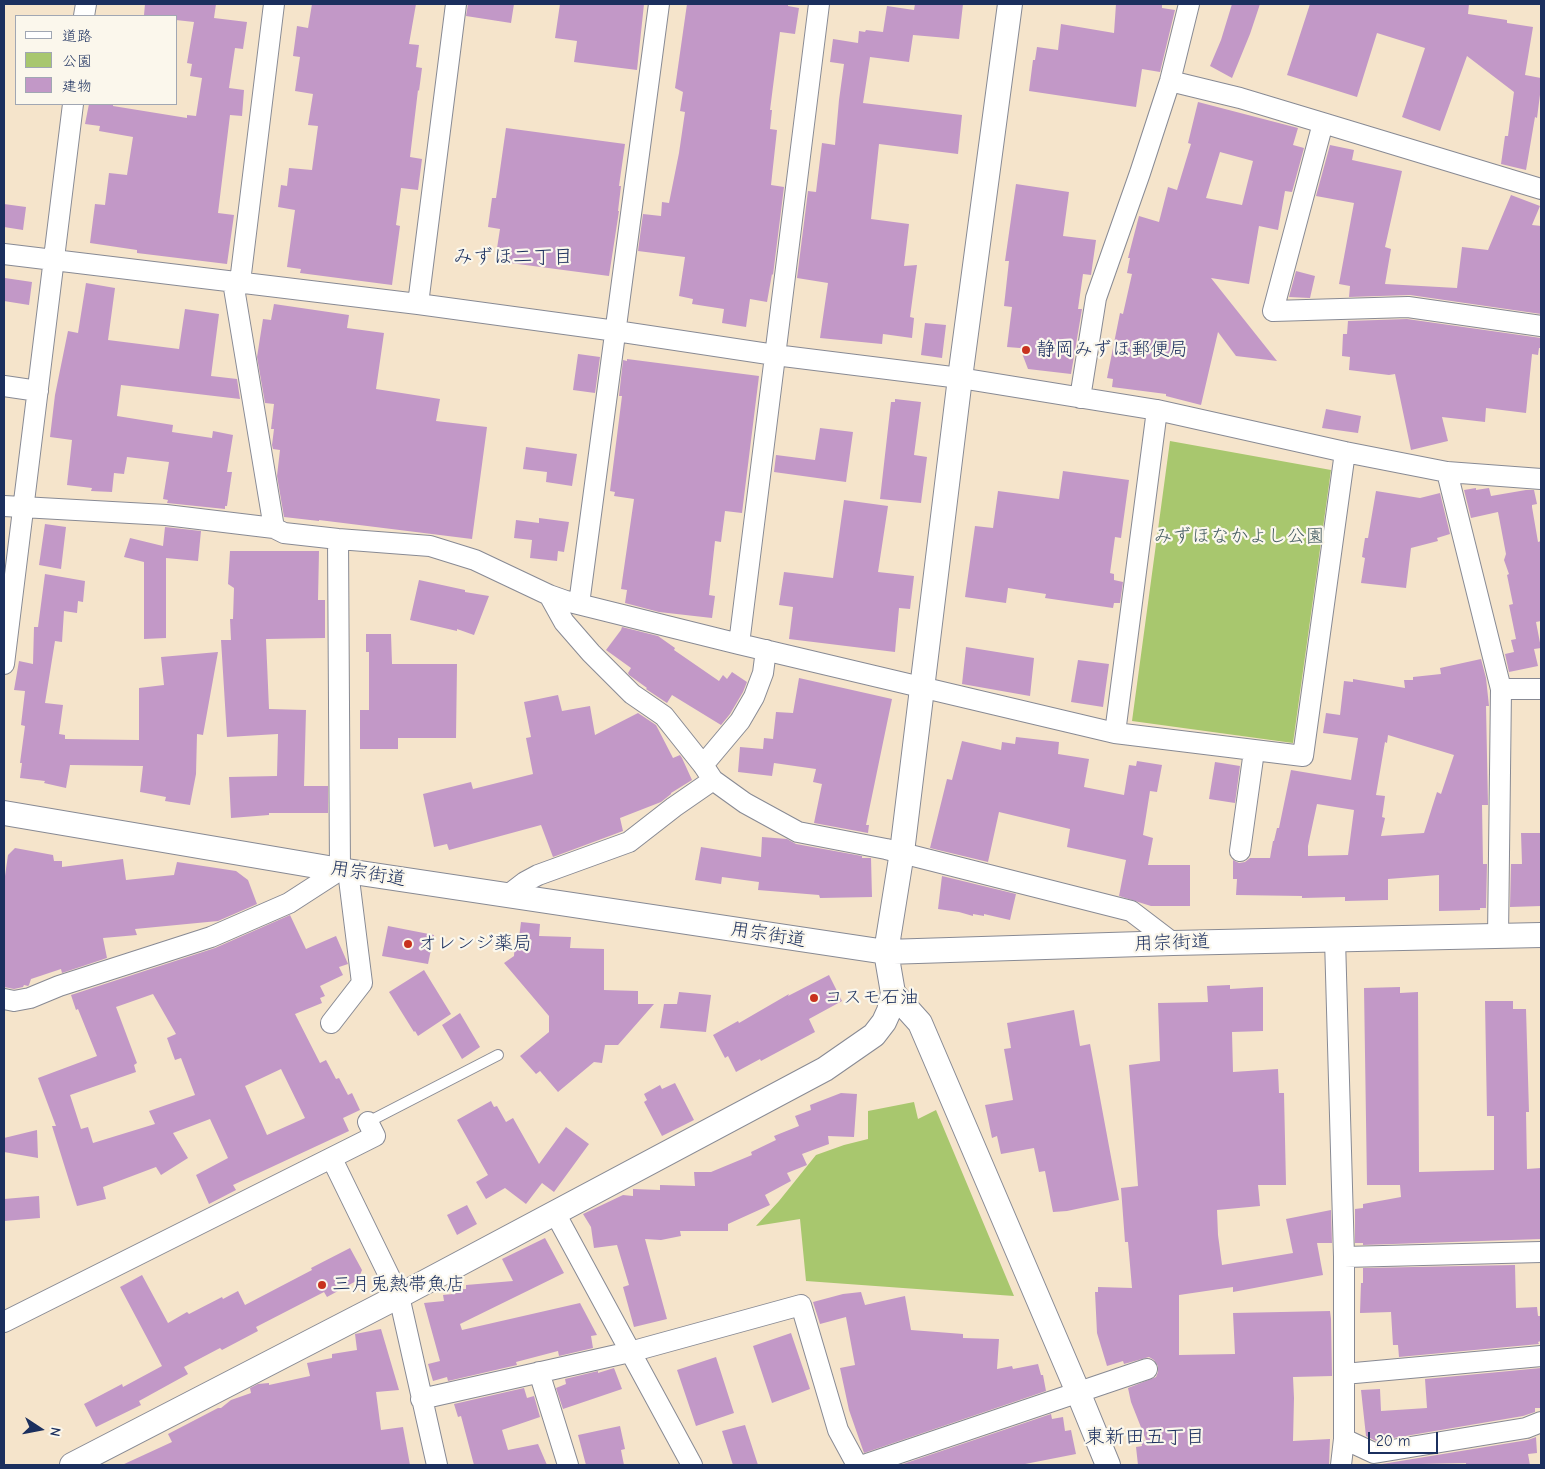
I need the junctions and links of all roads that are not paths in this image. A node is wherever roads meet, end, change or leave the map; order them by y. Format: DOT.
graph roads {
  1 [pos="274,4"];
  2 [pos="456,4"];
  3 [pos="658,4"];
  4 [pos="819,4"];
  5 [pos="1010,4"];
  6 [pos="1189,4"];
  7 [pos="1170,81"];
  8 [pos="73,105"];
  9 [pos="1323,123"];
  10 [pos="1541,190"];
  11 [pos="4,254"];
  12 [pos="54,260"];
  13 [pos="236,282"];
  14 [pos="418,304"];
  15 [pos="1541,326"];
  16 [pos="616,331"];
  17 [pos="775,355"];
  18 [pos="960,378"];
  19 [pos="4,386"];
  20 [pos="38,391"];
  21 [pos="1080,398"];
  22 [pos="1157,410"];
  23 [pos="1345,452"];
  24 [pos="1447,472"];
  25 [pos="1541,480"];
  26 [pos="13,507"];
  27 [pos="274,528"];
  28 [pos="338,539"];
  29 [pos="548,595"];
  30 [pos="579,604"];
  31 [pos="739,644"];
  32 [pos="766,650"];
  33 [pos="4,664"];
  34 [pos="923,687"];
  35 [pos="1501,689"];
  36 [pos="1541,689"];
  37 [pos="1115,733"];
  38 [pos="1254,751"];
  39 [pos="708,772"];
  40 [pos="4,813"];
  41 [pos="1240,851"];
  42 [pos="902,852"];
  43 [pos="344,870"];
  44 [pos="508,896"];
  45 [pos="1541,935"];
  46 [pos="1498,937"];
  47 [pos="1335,939"];
  48 [pos="1172,943"];
  49 [pos="886,952"];
  50 [pos="893,993"];
  51 [pos="4,999"];
  52 [pos="331,1023"];
  53 [pos="498,1056"];
  54 [pos="368,1122"];
  55 [pos="332,1159"];
  56 [pos="555,1213"];
  57 [pos="1541,1252"];
  58 [pos="1344,1257"];
  59 [pos="399,1296"];
  60 [pos="4,1322"];
  61 [pos="630,1352"];
  62 [pos="1541,1356"];
  63 [pos="1147,1369"];
  64 [pos="539,1372"];
  65 [pos="1344,1374"];
  66 [pos="1078,1392"];
  67 [pos="421,1399"];
  68 [pos="1541,1422"];
  69 [pos="1344,1439"];
  70 [pos="72,1465"];
  71 [pos="437,1465"];
  72 [pos="568,1465"];
  73 [pos="692,1465"];
  74 [pos="857,1465"];
  75 [pos="864,1465"];
  76 [pos="1108,1465"];
  77 [pos="1342,1465"];
  1 -- 13 [label="street"];
  2 -- 14 [label="street"];
  3 -- 16 [label="street"];
  4 -- 17 [label="street"];
  5 -- 18 [label="street"];
  6 -- 7 [label="street"];
  7 -- 9 [label="street"];
  7 -- 21 [label="street"];
  8 -- 12 [label="street"];
  9 -- 10 [label="street"];
  9 -- 15 [label="street"];
  11 -- 12 [label="street"];
  12 -- 13 [label="street"];
  12 -- 20 [label="street"];
  13 -- 14 [label="street"];
  13 -- 27 [label="street"];
  14 -- 16 [label="street"];
  16 -- 17 [label="street"];
  16 -- 30 [label="street"];
  17 -- 18 [label="street"];
  17 -- 31 [label="street"];
  18 -- 21 [label="street"];
  18 -- 34 [label="street"];
  19 -- 20 [label="street"];
  20 -- 26 [label="street"];
  21 -- 22 [label="street"];
  22 -- 23 [label="street"];
  22 -- 37 [label="street"];
  23 -- 24 [label="street"];
  23 -- 38 [label="street"];
  24 -- 25 [label="street"];
  24 -- 35 [label="street"];
  26 -- 27 [label="street"];
  26 -- 33 [label="street"];
  27 -- 28 [label="street"];
  28 -- 29 [label="street"];
  28 -- 43 [label="street"];
  29 -- 30 [label="street"];
  29 -- 39 [label="street"];
  30 -- 31 [label="street"];
  31 -- 32 [label="street"];
  32 -- 34 [label="street"];
  32 -- 39 [label="street"];
  34 -- 37 [label="street"];
  34 -- 42 [label="street"];
  35 -- 36 [label="street"];
  35 -- 46 [label="street"];
  37 -- 38 [label="street"];
  38 -- 41 [label="street"];
  39 -- 42 [label="street"];
  39 -- 44 [label="street"];
  40 -- 43 [label="street, 用宗街道"];
  42 -- 48 [label="street"];
  42 -- 49 [label="street"];
  43 -- 44 [label="street, 用宗街道"];
  43 -- 51 [label="street"];
  43 -- 52 [label="street"];
  44 -- 49 [label="street, 用宗街道"];
  45 -- 46 [label="street, 用宗街道"];
  46 -- 47 [label="street, 用宗街道"];
  47 -- 48 [label="street, 用宗街道"];
  47 -- 58 [label="street"];
  48 -- 49 [label="street, 用宗街道"];
  49 -- 50 [label="street"];
  50 -- 56 [label="street"];
  50 -- 66 [label="street"];
  53 -- 54 [label="lane"];
  54 -- 55 [label="street"];
  55 -- 59 [label="street"];
  55 -- 60 [label="street"];
  56 -- 59 [label="street"];
  56 -- 61 [label="street"];
  57 -- 58 [label="street"];
  58 -- 65 [label="street"];
  59 -- 67 [label="street"];
  59 -- 70 [label="street"];
  61 -- 64 [label="street"];
  61 -- 73 [label="street"];
  61 -- 74 [label="street"];
  62 -- 65 [label="street"];
  63 -- 66 [label="street"];
  64 -- 67 [label="street"];
  64 -- 72 [label="street"];
  65 -- 69 [label="street"];
  66 -- 75 [label="street"];
  66 -- 76 [label="street"];
  67 -- 71 [label="street"];
  68 -- 69 [label="street"];
  69 -- 77 [label="street"];
}
